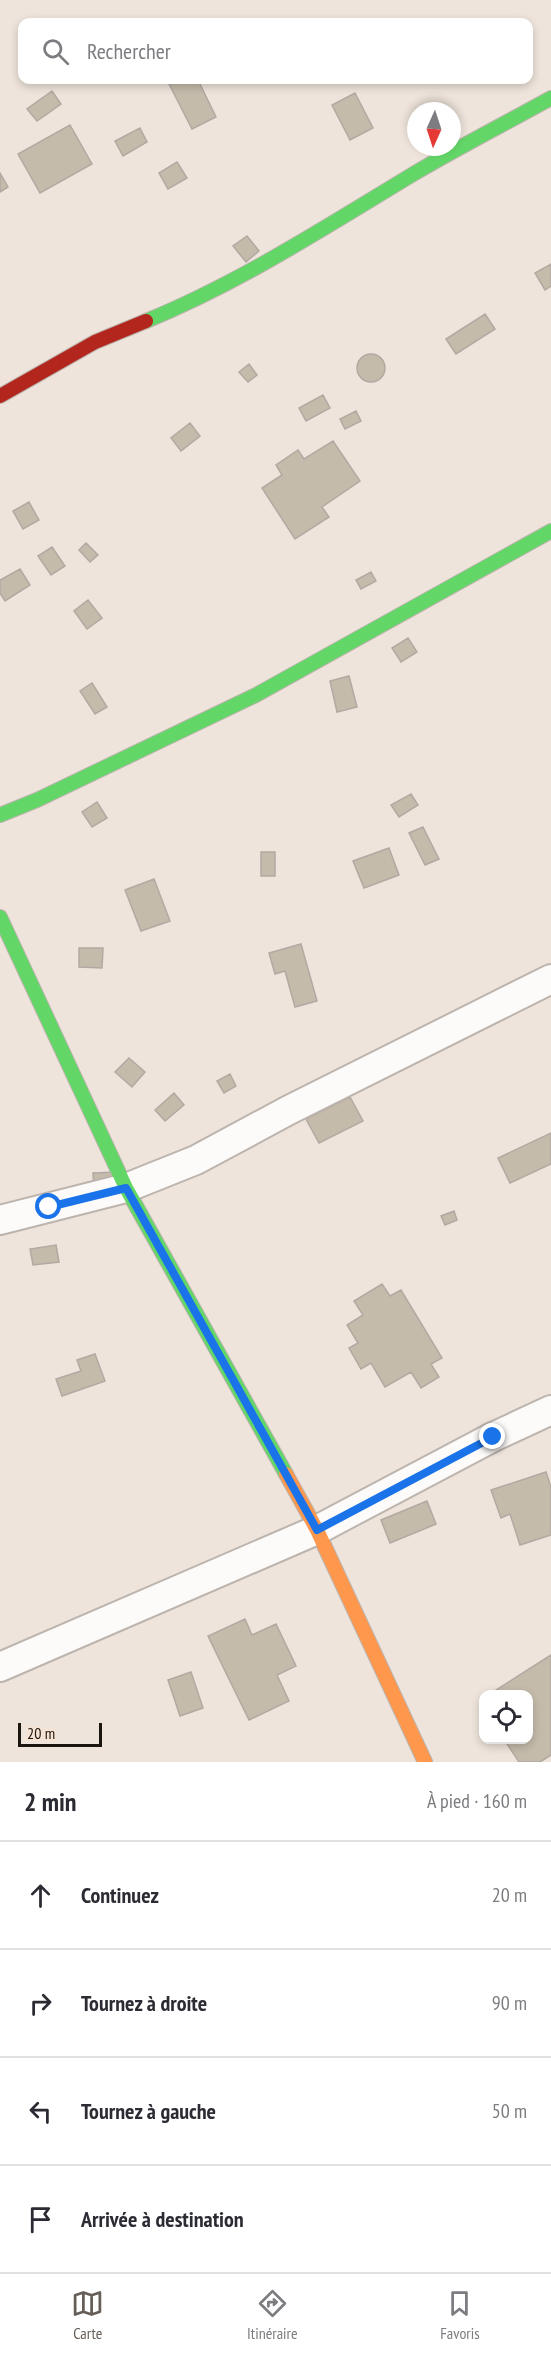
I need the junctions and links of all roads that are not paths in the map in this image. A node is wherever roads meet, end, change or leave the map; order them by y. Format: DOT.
graph roads {
  1 [pos="551,98"];
  2 [pos="0,396"];
  3 [pos="551,531"];
  4 [pos="0,815"];
  5 [pos="0,918"];
  6 [pos="551,979"];
  7 [pos="126,1188"];
  8 [pos="0,1220"];
  9 [pos="551,1410"];
  10 [pos="317,1530"];
  11 [pos="0,1667"];
  12 [pos="424,1762"];
  1 -- 2 [label="street"];
  3 -- 4 [label="street"];
  5 -- 7 [label="street"];
  6 -- 7 [label="street"];
  7 -- 8 [label="street"];
  7 -- 10 [label="street"];
  9 -- 10 [label="street"];
  10 -- 11 [label="street"];
  10 -- 12 [label="street"];
}
